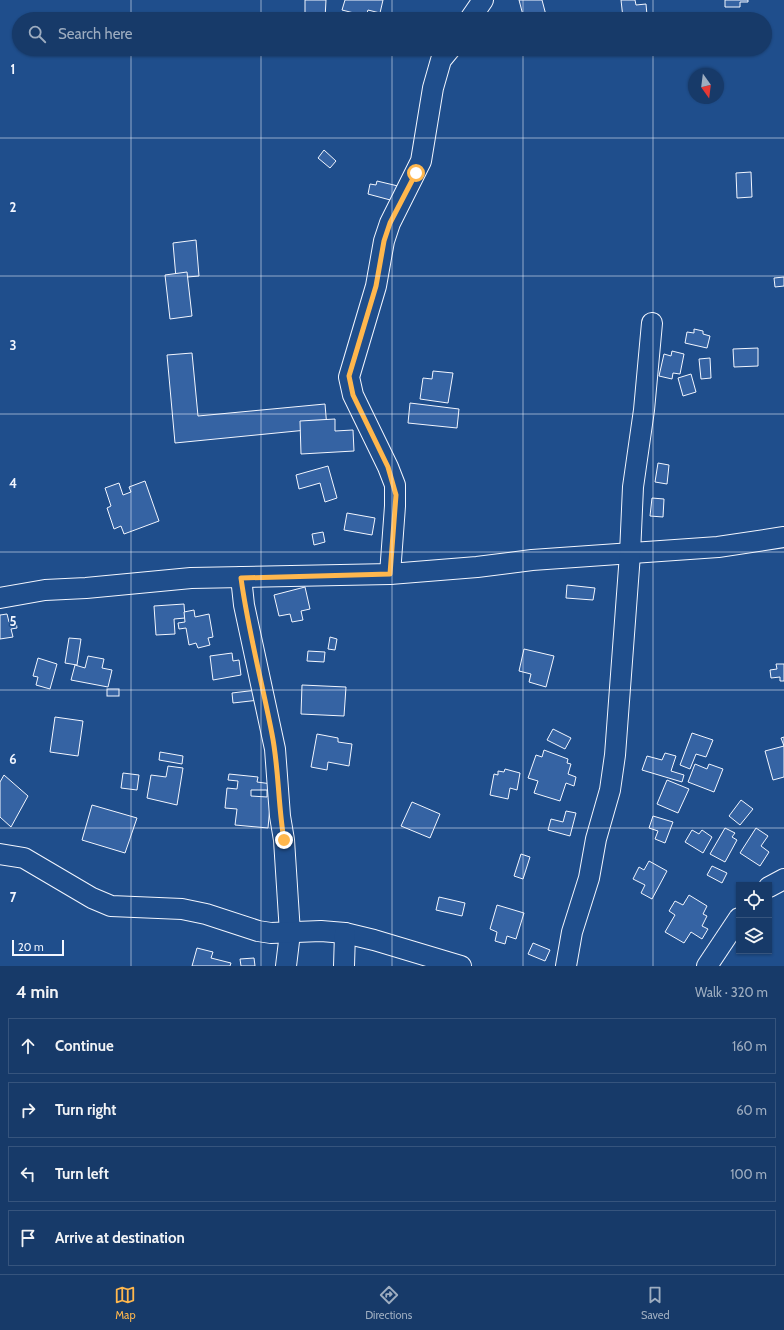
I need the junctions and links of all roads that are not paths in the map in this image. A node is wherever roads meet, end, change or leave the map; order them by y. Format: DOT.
graph roads {
  1 [pos="444,56"];
  2 [pos="652,323"];
  3 [pos="784,537"];
  4 [pos="630,554"];
  5 [pos="390,574"];
  6 [pos="241,578"];
  7 [pos="0,598"];
  8 [pos="0,854"];
  9 [pos="784,879"];
  10 [pos="772,885"];
  11 [pos="736,922"];
  12 [pos="290,933"];
  13 [pos="345,933"];
  14 [pos="286,966"];
  15 [pos="344,966"];
  16 [pos="461,966"];
  17 [pos="566,966"];
  18 [pos="707,966"];
  1 -- 5 [label="street"];
  2 -- 4 [label="street"];
  3 -- 4 [label="street"];
  4 -- 5 [label="street"];
  4 -- 17 [label="street"];
  5 -- 6 [label="street"];
  6 -- 7 [label="street"];
  6 -- 12 [label="street"];
  8 -- 12 [label="street"];
  9 -- 10 [label="street"];
  11 -- 18 [label="street"];
  12 -- 13 [label="street"];
  12 -- 14 [label="street"];
  13 -- 15 [label="street"];
  13 -- 16 [label="street"];
}
